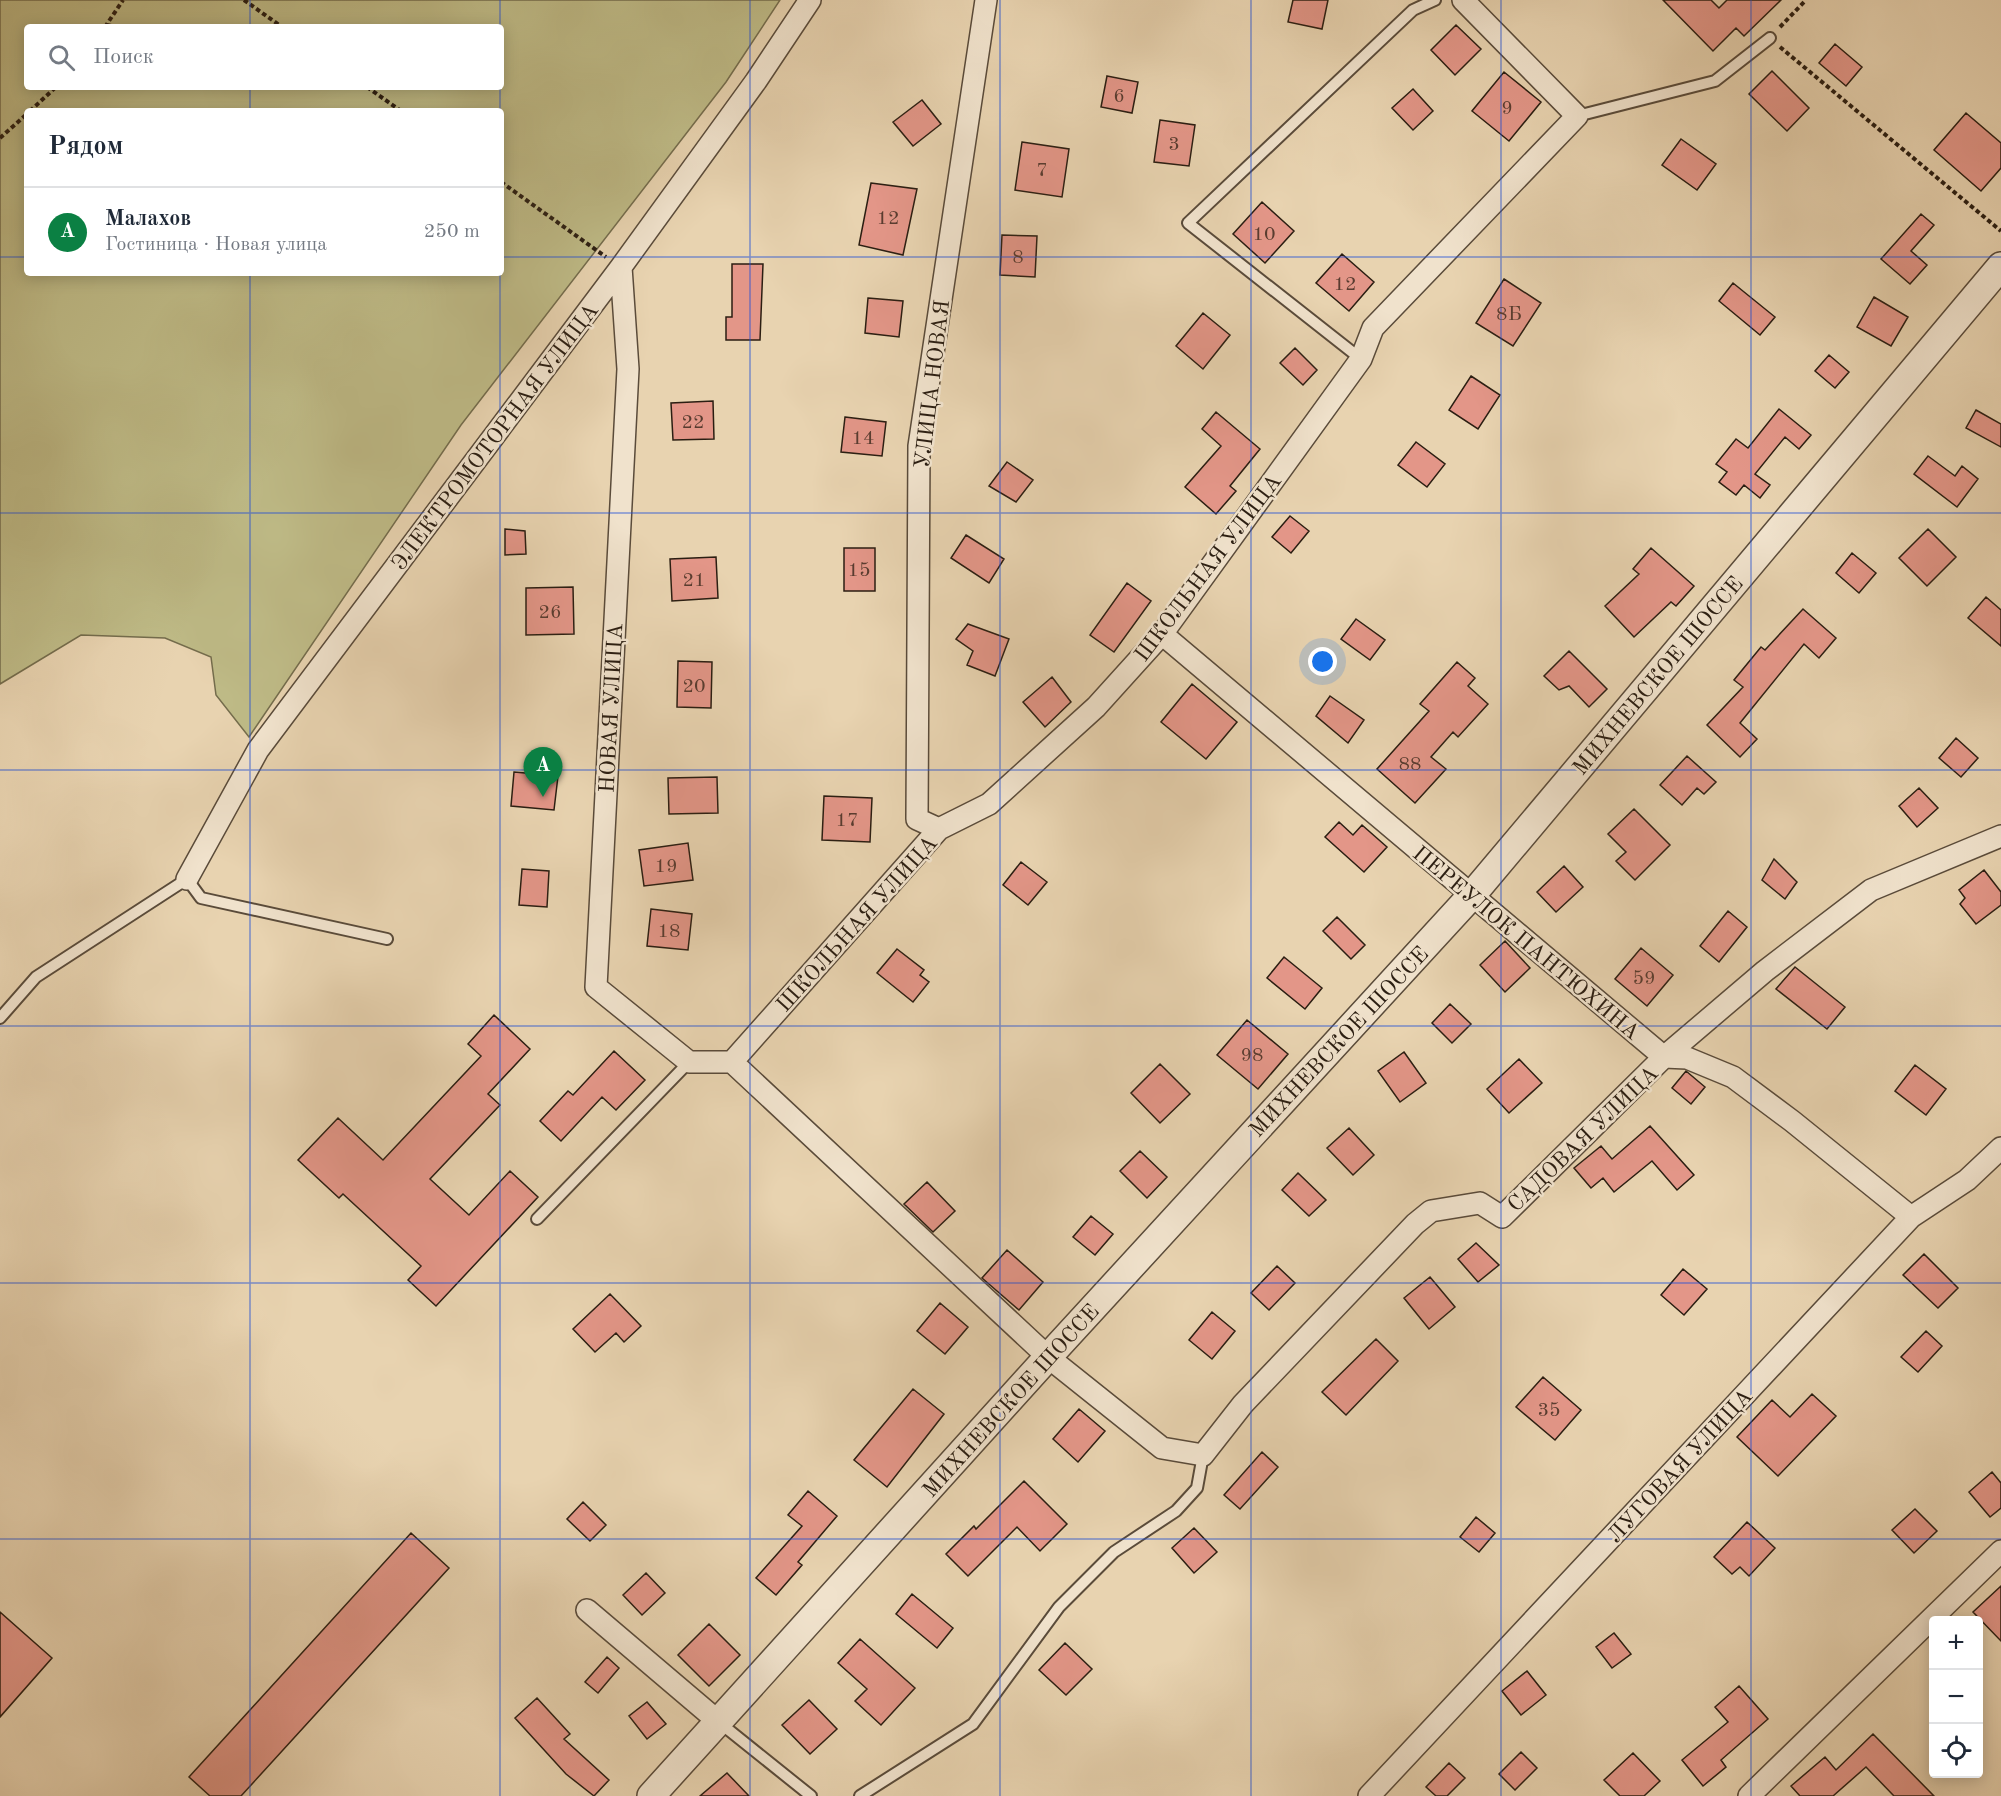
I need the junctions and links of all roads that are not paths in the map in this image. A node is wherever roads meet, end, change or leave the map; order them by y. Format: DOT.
graph roads {
  1 [pos="810,0"];
  2 [pos="986,0"];
  3 [pos="1435,0"];
  4 [pos="1463,0"];
  5 [pos="1770,38"];
  6 [pos="1577,116"];
  7 [pos="2001,266"];
  8 [pos="621,267"];
  9 [pos="1361,359"];
  10 [pos="1162,634"];
  11 [pos="939,829"];
  12 [pos="2001,836"];
  13 [pos="187,879"];
  14 [pos="1472,896"];
  15 [pos="387,939"];
  16 [pos="0,1018"];
  17 [pos="1664,1057"];
  18 [pos="689,1062"];
  19 [pos="732,1062"];
  20 [pos="2001,1148"];
  21 [pos="1911,1217"];
  22 [pos="537,1219"];
  23 [pos="1048,1356"];
  24 [pos="1203,1455"];
  25 [pos="2001,1551"];
  26 [pos="587,1610"];
  27 [pos="720,1723"];
  28 [pos="651,1796"];
  29 [pos="811,1796"];
  30 [pos="860,1796"];
  31 [pos="1369,1796"];
  32 [pos="1749,1796"];
  1 -- 8 [label="street, ЭЛЕКТРОМОТОРНАЯ УЛИЦА"];
  2 -- 11 [label="street, УЛИЦА НОВАЯ"];
  3 -- 9 [label="lane"];
  4 -- 6 [label="street"];
  5 -- 6 [label="lane"];
  6 -- 9 [label="street, ШКОЛЬНАЯ УЛИЦА"];
  7 -- 14 [label="street, МИХНЕВСКОЕ ШОССЕ"];
  8 -- 13 [label="street, ЭЛЕКТРОМОТОРНАЯ УЛИЦА"];
  8 -- 18 [label="street, НОВАЯ УЛИЦА"];
  9 -- 10 [label="street, ШКОЛЬНАЯ УЛИЦА"];
  10 -- 11 [label="street, ШКОЛЬНАЯ УЛИЦА"];
  10 -- 14 [label="street, ПЕРЕУЛОК ПАНТЮХИНА"];
  11 -- 19 [label="street, ШКОЛЬНАЯ УЛИЦА"];
  12 -- 17 [label="street, САДОВАЯ УЛИЦА"];
  13 -- 15 [label="lane"];
  13 -- 16 [label="lane"];
  14 -- 17 [label="street, ПЕРЕУЛОК ПАНТЮХИНА"];
  14 -- 23 [label="street, МИХНЕВСКОЕ ШОССЕ"];
  17 -- 21 [label="street"];
  17 -- 24 [label="street, САДОВАЯ УЛИЦА"];
  18 -- 19 [label="street"];
  18 -- 22 [label="lane"];
  19 -- 23 [label="street"];
  20 -- 21 [label="street, ЛУГОВАЯ УЛИЦА"];
  21 -- 31 [label="street, ЛУГОВАЯ УЛИЦА"];
  23 -- 24 [label="street"];
  23 -- 27 [label="street, МИХНЕВСКОЕ ШОССЕ"];
  24 -- 30 [label="lane"];
  25 -- 32 [label="street"];
  26 -- 27 [label="street"];
  27 -- 28 [label="street, МИХНЕВСКОЕ ШОССЕ"];
  27 -- 29 [label="lane"];
}
